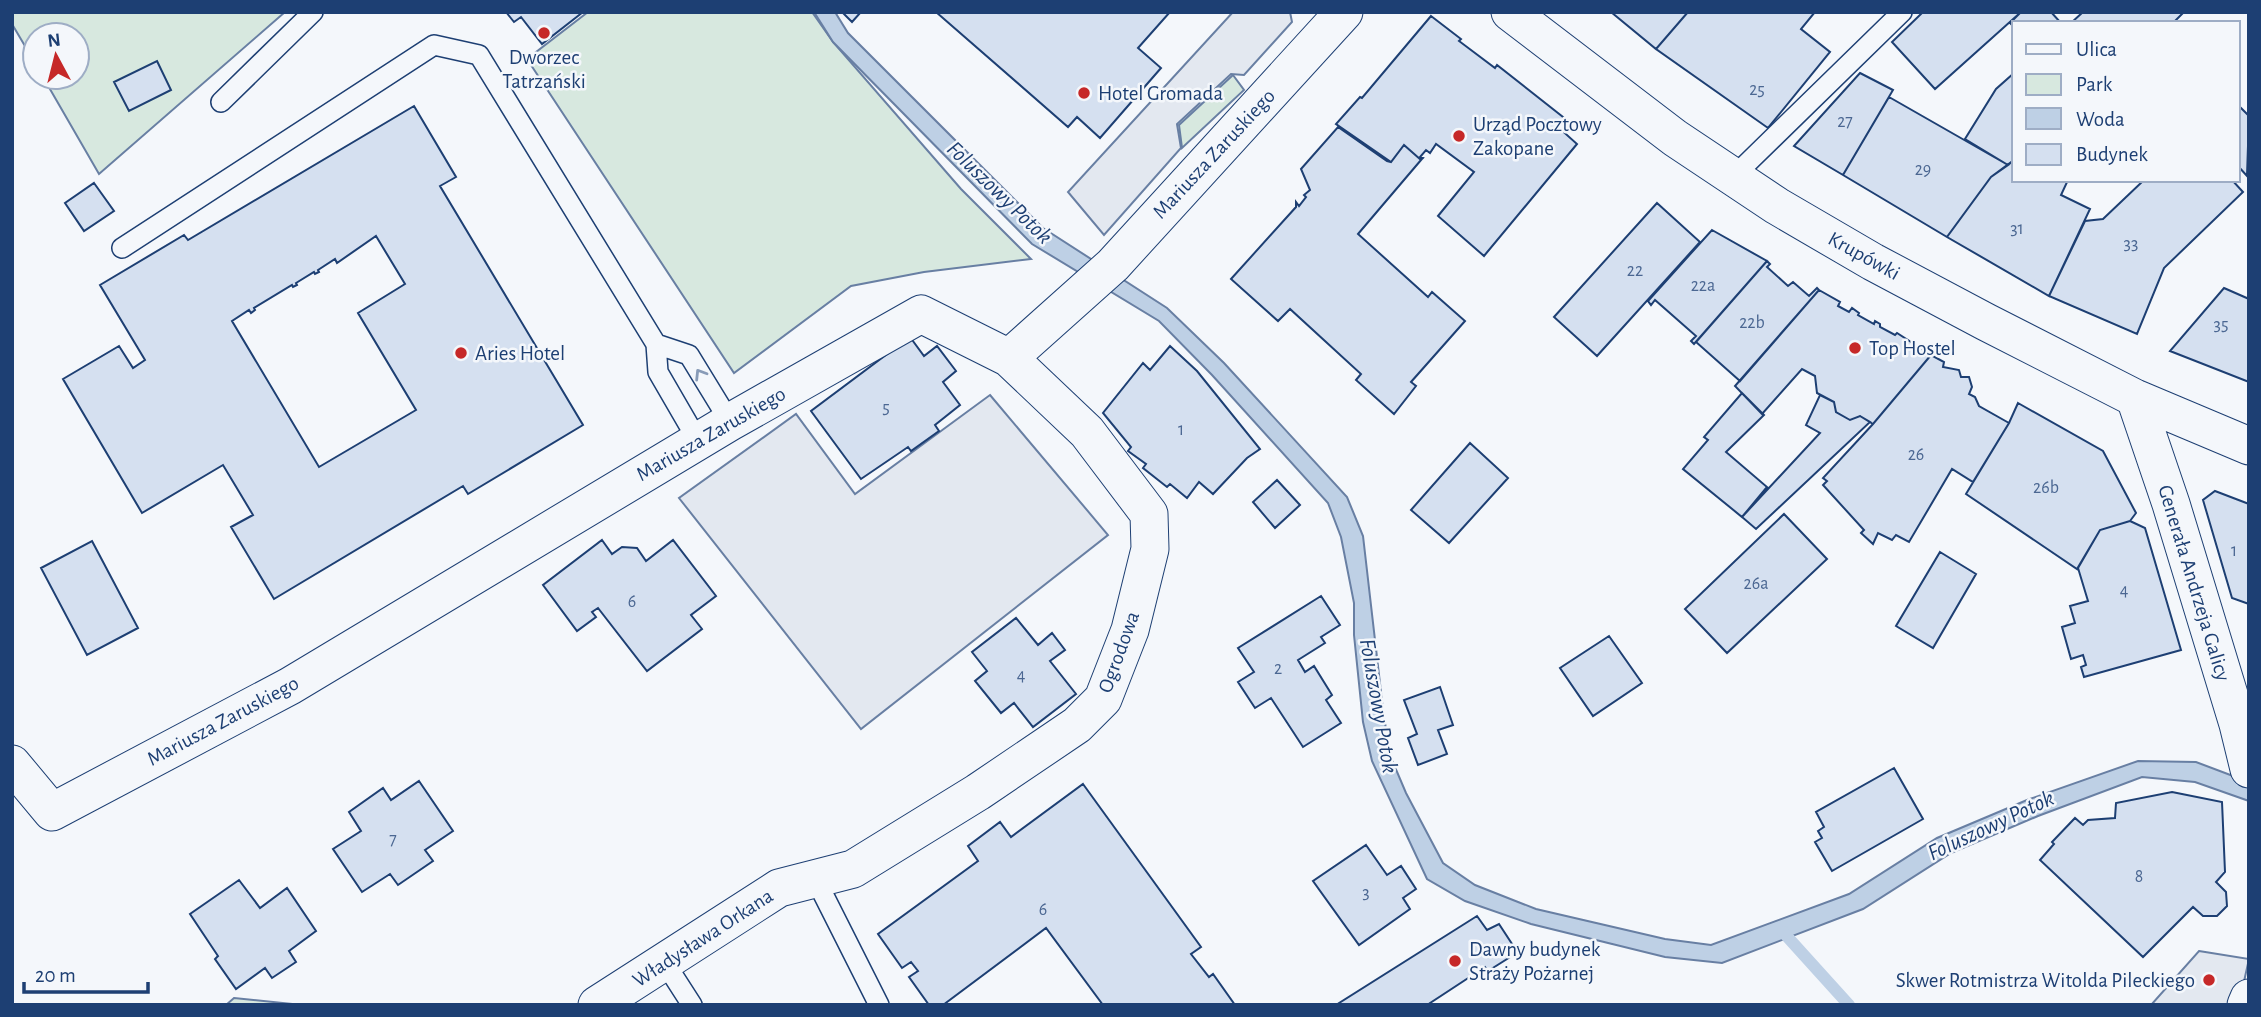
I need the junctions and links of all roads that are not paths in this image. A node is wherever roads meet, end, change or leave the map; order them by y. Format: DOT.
graph roads {
  1 [pos="313,12"];
  2 [pos="1344,12"];
  3 [pos="1510,12"];
  4 [pos="1902,12"];
  5 [pos="221,102"];
  6 [pos="1734,176"];
  7 [pos="121,248"];
  8 [pos="656,344"];
  9 [pos="1009,358"];
  10 [pos="2135,398"];
  11 [pos="730,422"];
  12 [pos="698,441"];
  13 [pos="2249,446"];
  14 [pos="12,764"];
  15 [pos="2249,768"];
  16 [pos="853,869"];
  17 [pos="815,878"];
  18 [pos="665,963"];
  19 [pos="2249,998"];
  20 [pos="597,1005"];
  21 [pos="692,1005"];
  22 [pos="878,1005"];
  23 [pos="2246,1005"];
  1 -- 5 [label="lane"];
  2 -- 9 [label="street, Mariusza Zaruskiego"];
  3 -- 6 [label="street, Krupówki"];
  4 -- 6 [label="lane"];
  6 -- 10 [label="street, Krupówki"];
  7 -- 8 [label="lane"];
  11 -- 8 [label="lane, one-way"];
  8 -- 12 [label="lane"];
  9 -- 11 [label="street, Mariusza Zaruskiego"];
  9 -- 16 [label="street, Ogrodowa"];
  10 -- 13 [label="street, Krupówki"];
  10 -- 15 [label="street, Generała Andrzeja Galicy"];
  11 -- 12 [label="street, Mariusza Zaruskiego"];
  12 -- 14 [label="street, Mariusza Zaruskiego"];
  16 -- 17 [label="street, Władysława Orkana"];
  17 -- 18 [label="street, Władysława Orkana"];
  17 -- 22 [label="lane"];
  18 -- 20 [label="street, Władysława Orkana"];
  18 -- 21 [label="lane"];
  19 -- 23 [label="street"];
}
